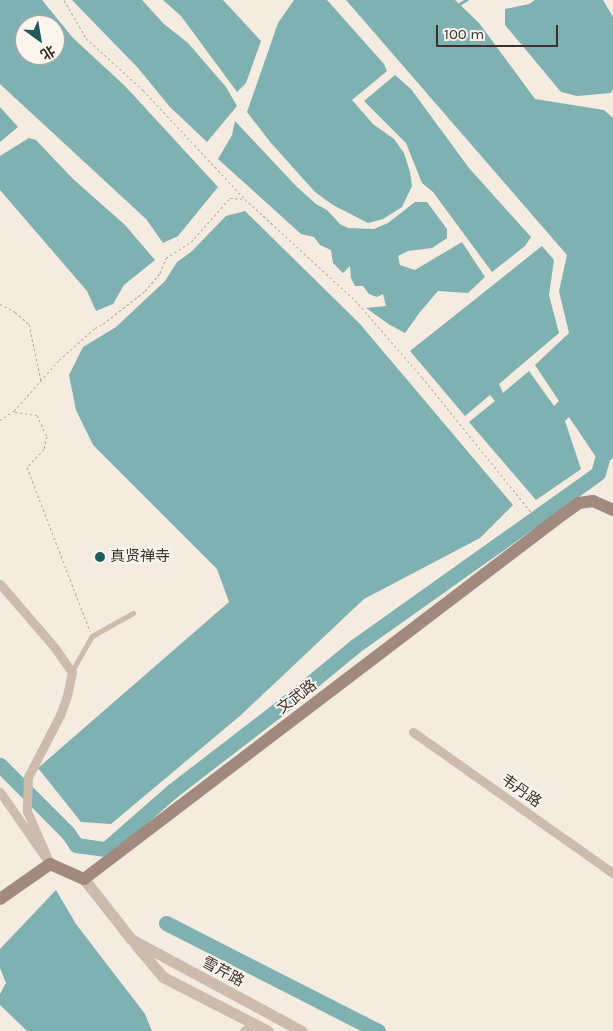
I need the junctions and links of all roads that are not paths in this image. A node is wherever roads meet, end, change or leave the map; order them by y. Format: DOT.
graph roads {
  1 [pos="613,510"];
  2 [pos="0,584"];
  3 [pos="133,613"];
  4 [pos="72,672"];
  5 [pos="413,732"];
  6 [pos="0,792"];
  7 [pos="50,864"];
  8 [pos="613,873"];
  9 [pos="84,879"];
  10 [pos="0,899"];
  11 [pos="131,939"];
  12 [pos="249,1027"];
  13 [pos="268,1031"];
  14 [pos="302,1031"];
  1 -- 9 [label="main road, 文武路"];
  2 -- 4 [label="street"];
  3 -- 4 [label="lane"];
  4 -- 7 [label="street"];
  5 -- 8 [label="street, 韦丹路"];
  6 -- 7 [label="street"];
  7 -- 9 [label="main road"];
  7 -- 10 [label="main road"];
  9 -- 11 [label="street, 雪芹路"];
  11 -- 12 [label="street, 雪芹路"];
  11 -- 14 [label="street, 雪芹路"];
  12 -- 13 [label="street, 雪芹路"];
}
